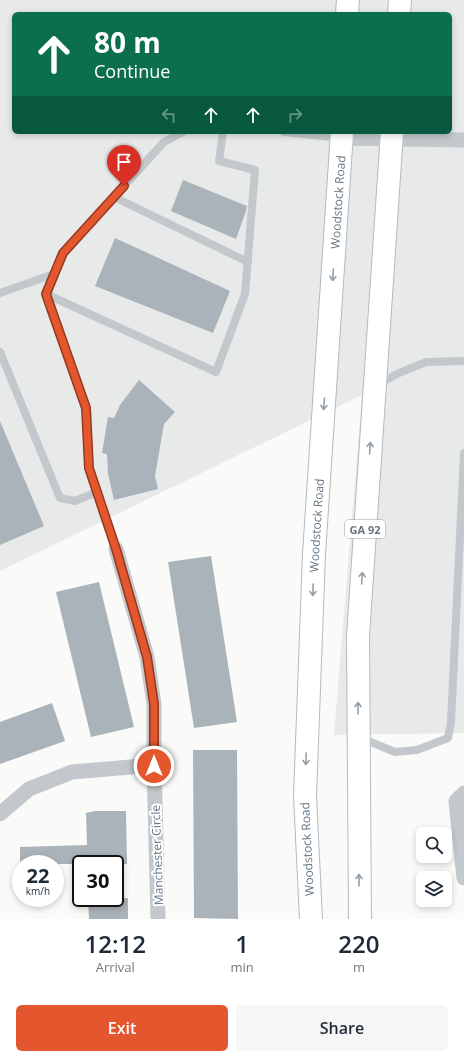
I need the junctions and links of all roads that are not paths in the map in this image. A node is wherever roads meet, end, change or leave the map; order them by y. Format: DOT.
graph roads {
  1 [pos="348,0"];
  2 [pos="400,0"];
  3 [pos="347,12"];
  4 [pos="399,12"];
  5 [pos="179,134"];
  6 [pos="223,134"];
  7 [pos="322,134"];
  8 [pos="341,135"];
  9 [pos="392,136"];
  10 [pos="464,140"];
  11 [pos="114,197"];
  12 [pos="248,262"];
  13 [pos="54,274"];
  14 [pos="0,293"];
  15 [pos="46,294"];
  16 [pos="0,352"];
  17 [pos="464,361"];
  18 [pos="375,386"];
  19 [pos="464,453"];
  20 [pos="97,492"];
  21 [pos="463,509"];
  22 [pos="116,549"];
  23 [pos="461,559"];
  24 [pos="358,737"];
  25 [pos="154,766"];
  26 [pos="464,793"];
  27 [pos="0,814"];
  28 [pos="464,878"];
  29 [pos="158,919"];
  30 [pos="310,919"];
  31 [pos="360,919"];
  1 -- 3 [label="main road"];
  2 -- 4 [label="main road"];
  5 -- 11 [label="lane"];
  6 -- 12 [label="lane"];
  7 -- 8 [label="lane"];
  8 -- 9 [label="street"];
  8 -- 30 [label="main road, Woodstock Road, one-way"];
  9 -- 10 [label="street"];
  9 -- 18 [label="main road, GA 92"];
  11 -- 12 [label="lane"];
  11 -- 13 [label="lane"];
  12 -- 15 [label="lane"];
  13 -- 14 [label="lane"];
  13 -- 15 [label="lane"];
  15 -- 20 [label="lane"];
  16 -- 20 [label="lane"];
  17 -- 18 [label="lane"];
  24 -- 18 [label="main road, GA 92, one-way"];
  19 -- 21 [label="lane"];
  20 -- 22 [label="lane"];
  21 -- 23 [label="lane"];
  22 -- 25 [label="street, Manchester Circle"];
  23 -- 24 [label="lane"];
  31 -- 24 [label="main road, GA 92, one-way"];
  25 -- 27 [label="street"];
  25 -- 29 [label="street, Manchester Circle"];
  26 -- 28 [label="street"];
}
